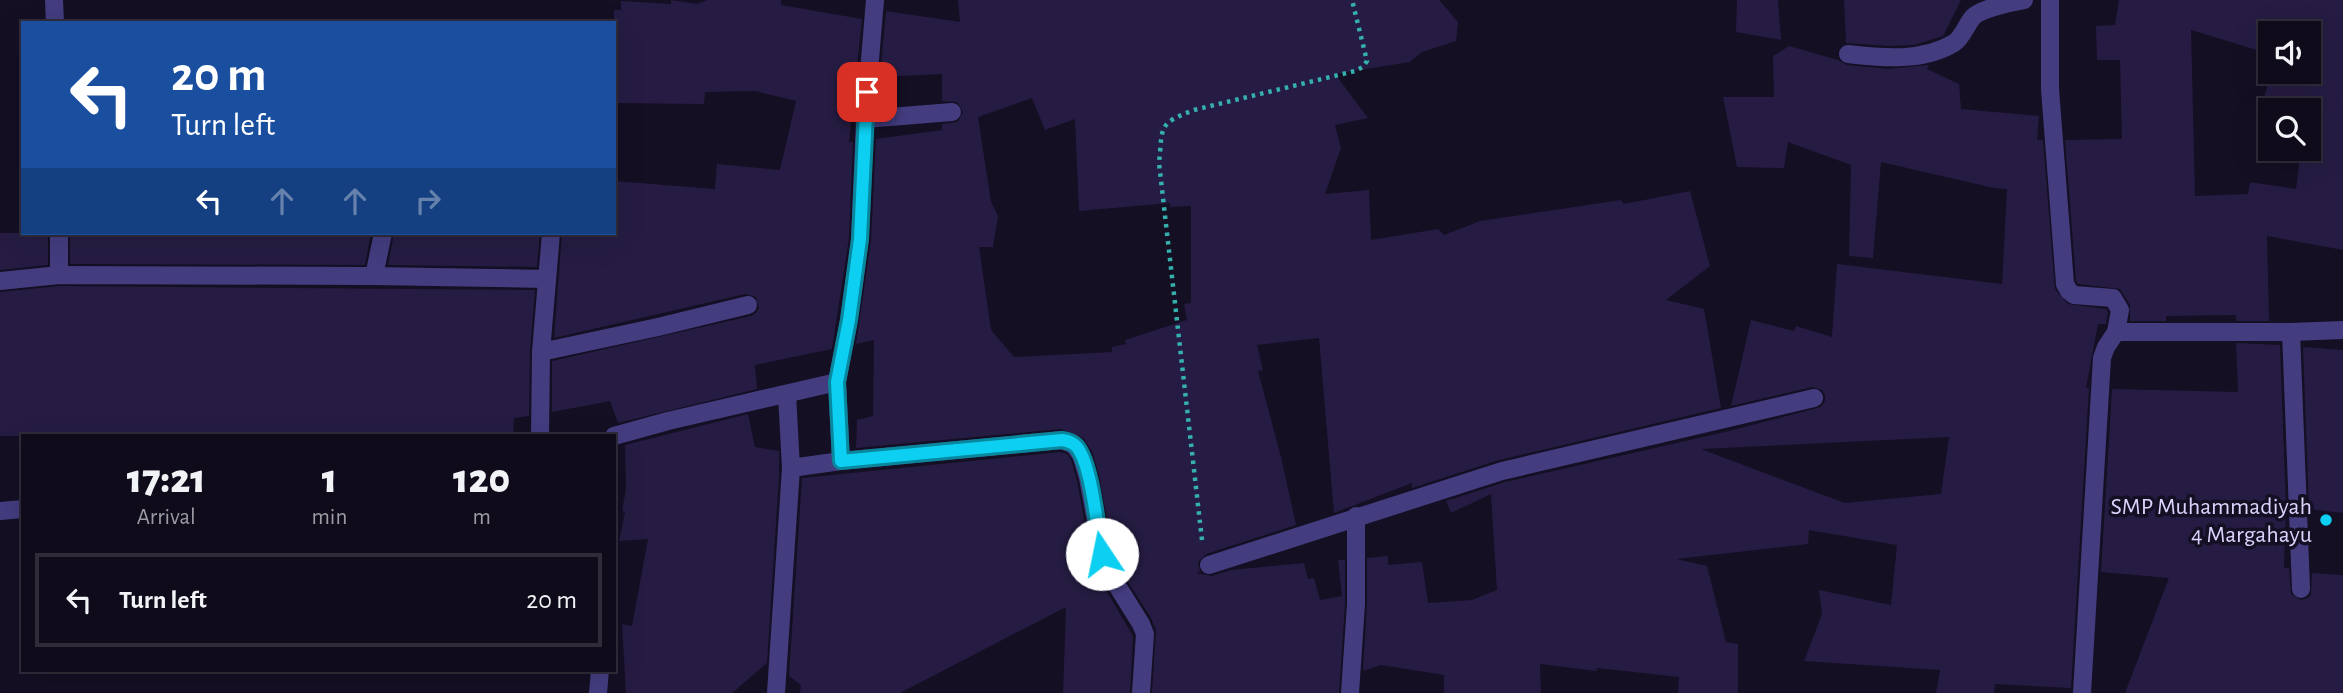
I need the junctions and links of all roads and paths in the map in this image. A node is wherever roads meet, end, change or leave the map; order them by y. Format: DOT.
graph roads {
  1 [pos="54,0"];
  2 [pos="875,0"];
  3 [pos="1352,0"];
  4 [pos="2024,0"];
  5 [pos="2050,0"];
  6 [pos="55,21"];
  7 [pos="1848,54"];
  8 [pos="952,112"];
  9 [pos="864,119"];
  10 [pos="59,235"];
  11 [pos="383,235"];
  12 [pos="551,235"];
  13 [pos="59,275"];
  14 [pos="374,276"];
  15 [pos="547,279"];
  16 [pos="0,281"];
  17 [pos="748,305"];
  18 [pos="2343,330"];
  19 [pos="2116,332"];
  20 [pos="2291,332"];
  21 [pos="541,352"];
  22 [pos="837,382"];
  23 [pos="787,394"];
  24 [pos="1814,398"];
  25 [pos="540,434"];
  26 [pos="616,435"];
  27 [pos="841,461"];
  28 [pos="791,468"];
  29 [pos="21,509"];
  30 [pos="0,511"];
  31 [pos="1356,516"];
  32 [pos="1209,565"];
  33 [pos="2301,589"];
  34 [pos="600,672"];
  35 [pos="598,693"];
  36 [pos="776,693"];
  37 [pos="1141,693"];
  38 [pos="1350,693"];
  39 [pos="2082,693"];
  1 -- 6 [label="street"];
  2 -- 9 [label="street"];
  3 -- 32 [label="path"];
  4 -- 7 [label="street"];
  5 -- 19 [label="street"];
  8 -- 9 [label="street"];
  9 -- 22 [label="street"];
  10 -- 13 [label="street"];
  11 -- 14 [label="street"];
  12 -- 15 [label="street"];
  13 -- 14 [label="street"];
  13 -- 16 [label="street"];
  14 -- 15 [label="street"];
  15 -- 21 [label="street"];
  17 -- 21 [label="street"];
  18 -- 20 [label="street"];
  19 -- 20 [label="street"];
  19 -- 39 [label="street"];
  20 -- 33 [label="street"];
  21 -- 25 [label="street"];
  22 -- 23 [label="street"];
  22 -- 27 [label="street"];
  23 -- 26 [label="street"];
  23 -- 28 [label="street"];
  24 -- 31 [label="street"];
  27 -- 28 [label="street"];
  27 -- 37 [label="street"];
  28 -- 36 [label="street"];
  29 -- 30 [label="street"];
  31 -- 32 [label="street"];
  31 -- 38 [label="street"];
  34 -- 35 [label="street"];
}
